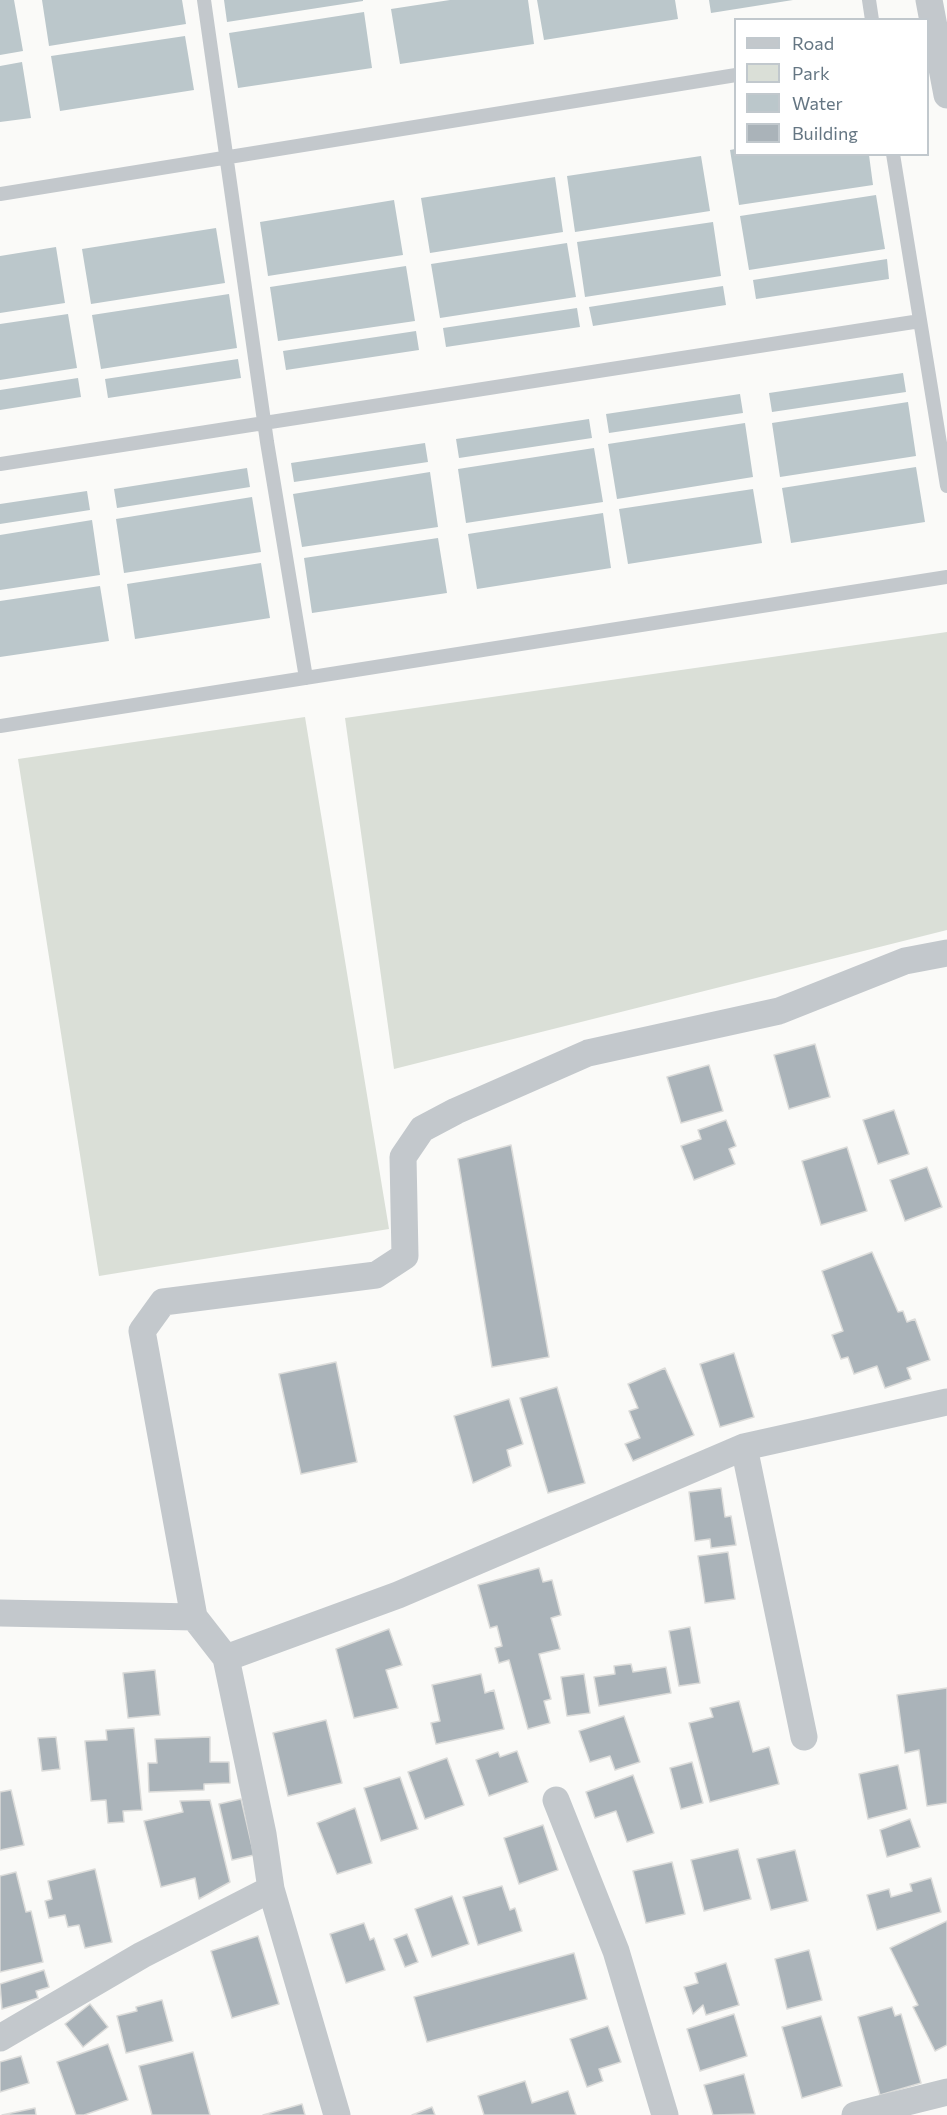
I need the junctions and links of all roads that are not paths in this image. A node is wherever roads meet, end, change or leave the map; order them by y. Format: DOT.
graph roads {
  1 [pos="204,0"];
  2 [pos="870,0"];
  3 [pos="929,0"];
  4 [pos="872,18"];
  5 [pos="734,75"];
  6 [pos="947,94"];
  7 [pos="893,156"];
  8 [pos="227,159"];
  9 [pos="0,194"];
  10 [pos="920,321"];
  11 [pos="264,421"];
  12 [pos="0,464"];
  13 [pos="947,486"];
  14 [pos="947,577"];
  15 [pos="306,678"];
  16 [pos="0,726"];
  17 [pos="947,953"];
  18 [pos="947,1402"];
  19 [pos="744,1447"];
  20 [pos="0,1613"];
  21 [pos="194,1617"];
  22 [pos="226,1658"];
  23 [pos="804,1737"];
  24 [pos="556,1800"];
  25 [pos="271,1888"];
  26 [pos="0,2038"];
  27 [pos="947,2092"];
  28 [pos="337,2115"];
  29 [pos="665,2115"];
  30 [pos="855,2115"];
  1 -- 8 [label="lane"];
  2 -- 4 [label="lane"];
  3 -- 6 [label="street"];
  5 -- 8 [label="lane"];
  7 -- 10 [label="lane"];
  8 -- 9 [label="lane"];
  8 -- 11 [label="lane"];
  10 -- 11 [label="lane"];
  10 -- 13 [label="lane"];
  11 -- 12 [label="lane"];
  11 -- 15 [label="lane"];
  14 -- 15 [label="lane"];
  15 -- 16 [label="lane"];
  17 -- 21 [label="street"];
  18 -- 19 [label="street"];
  19 -- 22 [label="street"];
  19 -- 23 [label="street"];
  20 -- 21 [label="street"];
  21 -- 22 [label="street"];
  22 -- 25 [label="street"];
  24 -- 29 [label="street"];
  25 -- 26 [label="street"];
  25 -- 28 [label="street"];
  27 -- 30 [label="street"];
}
